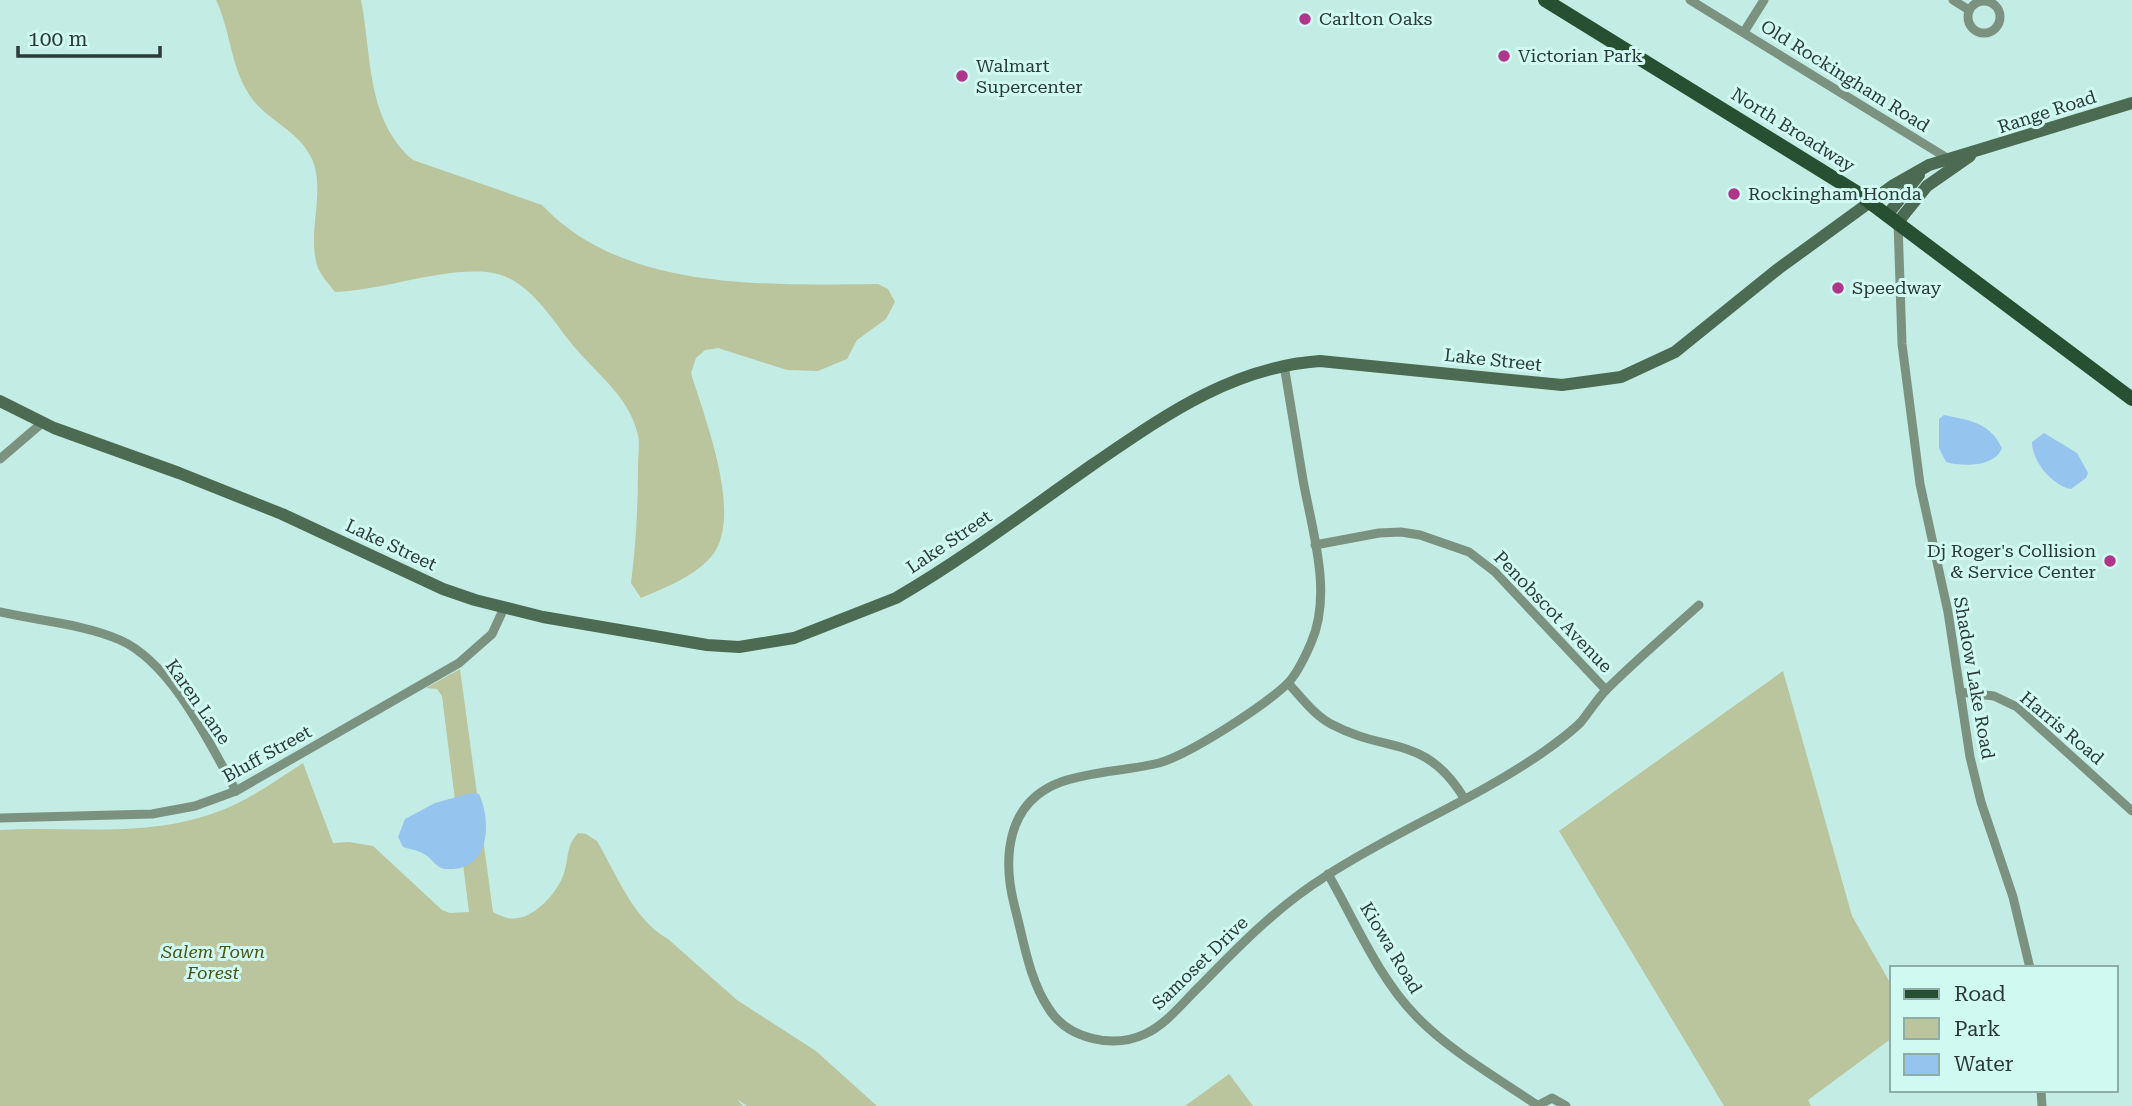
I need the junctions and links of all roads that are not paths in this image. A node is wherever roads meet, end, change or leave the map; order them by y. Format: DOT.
graph roads {
  1 [pos="1545,0"];
  2 [pos="1690,0"];
  3 [pos="1764,0"];
  4 [pos="1953,0"];
  5 [pos="1969,10"];
  6 [pos="1744,32"];
  7 [pos="2132,103"];
  8 [pos="1973,153"];
  9 [pos="1947,158"];
  10 [pos="1929,165"];
  11 [pos="1872,204"];
  12 [pos="1893,218"];
  13 [pos="1284,365"];
  14 [pos="2132,399"];
  15 [pos="0,401"];
  16 [pos="42,423"];
  17 [pos="0,459"];
  18 [pos="1315,545"];
  19 [pos="1699,606"];
  20 [pos="504,608"];
  21 [pos="0,612"];
  22 [pos="1288,683"];
  23 [pos="1606,690"];
  24 [pos="1961,692"];
  25 [pos="236,791"];
  26 [pos="1464,798"];
  27 [pos="2132,811"];
  28 [pos="0,818"];
  29 [pos="1328,874"];
  30 [pos="2030,966"];
  31 [pos="1537,1106"];
  32 [pos="1566,1106"];
  1 -- 11 [label="main road, North Broadway"];
  2 -- 6 [label="street, Old Rockingham Road"];
  3 -- 6 [label="street"];
  4 -- 5 [label="street"];
  6 -- 9 [label="street, Old Rockingham Road"];
  7 -- 8 [label="street, Range Road"];
  8 -- 9 [label="street, Range Road"];
  8 -- 12 [label="street, Range Road"];
  9 -- 10 [label="street, Range Road"];
  10 -- 11 [label="street, Range Road"];
  10 -- 12 [label="street, Range Road"];
  11 -- 12 [label="main road, North Broadway"];
  11 -- 13 [label="street, Lake Street"];
  12 -- 14 [label="main road, North Broadway"];
  12 -- 24 [label="street, Shadow Lake Road"];
  13 -- 18 [label="street, Samoset Drive"];
  13 -- 20 [label="street, Lake Street"];
  15 -- 16 [label="street, Lake Street"];
  16 -- 17 [label="street"];
  16 -- 20 [label="street, Lake Street"];
  18 -- 22 [label="street, Samoset Drive"];
  18 -- 23 [label="street, Penobscot Avenue"];
  19 -- 23 [label="street, Samoset Drive"];
  20 -- 25 [label="street, Bluff Street"];
  21 -- 25 [label="street, Karen Lane"];
  22 -- 26 [label="street"];
  22 -- 29 [label="street, Samoset Drive"];
  23 -- 26 [label="street, Samoset Drive"];
  24 -- 27 [label="street, Harris Road"];
  24 -- 30 [label="street, Shadow Lake Road"];
  25 -- 28 [label="street, Bluff Street"];
  26 -- 29 [label="street, Samoset Drive"];
  29 -- 31 [label="street, Kiowa Road"];
  31 -- 32 [label="street, Kiowa Road"];
}
